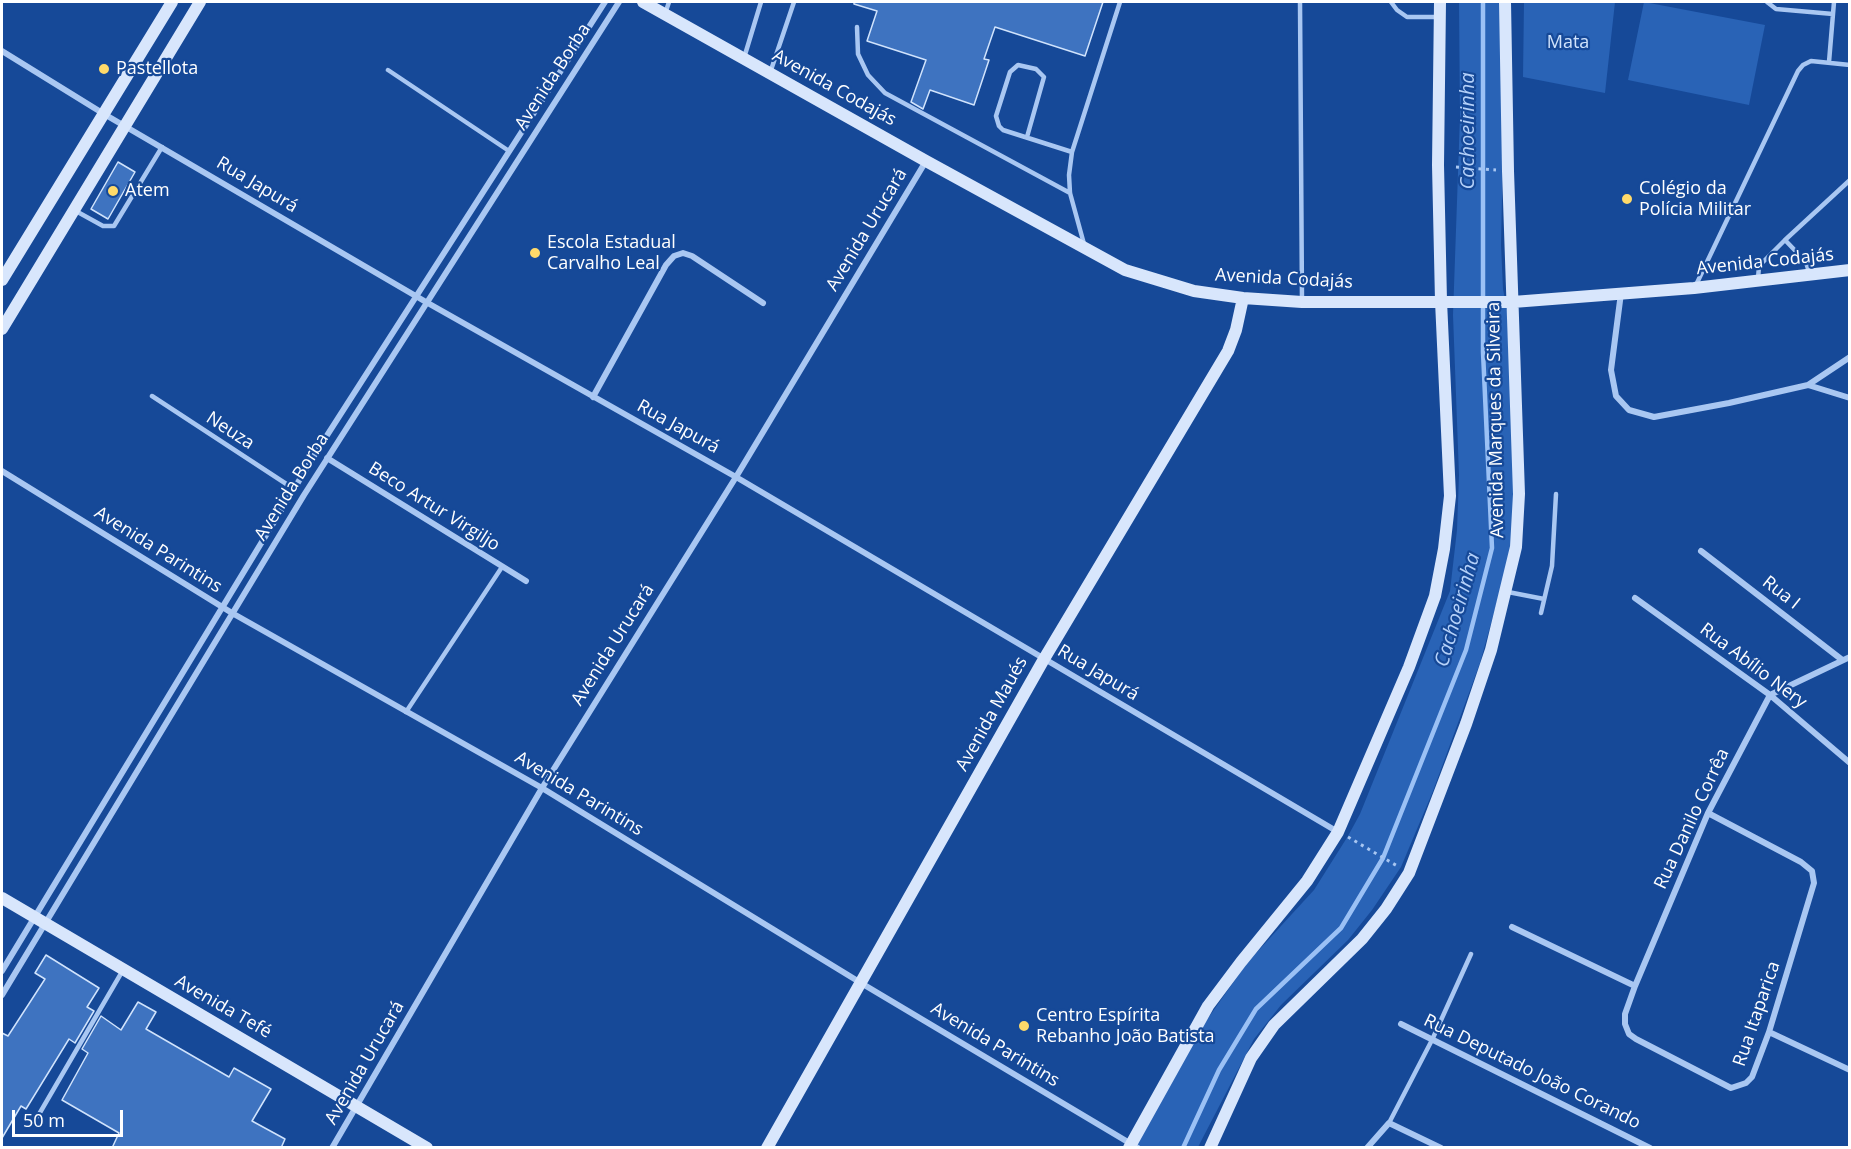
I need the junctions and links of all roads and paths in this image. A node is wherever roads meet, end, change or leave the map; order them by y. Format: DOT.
graph roads {
  1 [pos="172,2"];
  2 [pos="200,2"];
  3 [pos="605,2"];
  4 [pos="619,2"];
  5 [pos="644,2"];
  6 [pos="761,2"];
  7 [pos="794,2"];
  8 [pos="1120,2"];
  9 [pos="1300,2"];
  10 [pos="1391,2"];
  11 [pos="1440,2"];
  12 [pos="1505,2"];
  13 [pos="1767,2"];
  14 [pos="1834,2"];
  15 [pos="667,8"];
  16 [pos="1833,14"];
  17 [pos="1440,17"];
  18 [pos="857,27"];
  19 [pos="2,51"];
  20 [pos="744,58"];
  21 [pos="1829,62"];
  22 [pos="1850,65"];
  23 [pos="388,70"];
  24 [pos="770,73"];
  25 [pos="104,114"];
  26 [pos="126,126"];
  27 [pos="1026,137"];
  28 [pos="162,147"];
  29 [pos="509,151"];
  30 [pos="1072,152"];
  31 [pos="926,161"];
  32 [pos="1456,167"];
  33 [pos="1504,171"];
  34 [pos="1850,180"];
  35 [pos="1070,193"];
  36 [pos="74,210"];
  37 [pos="1785,240"];
  38 [pos="1085,248"];
  39 [pos="1850,270"];
  40 [pos="1809,275"];
  41 [pos="2,280"];
  42 [pos="1758,280"];
  43 [pos="1694,288"];
  44 [pos="1621,293"];
  45 [pos="416,296"];
  46 [pos="1243,298"];
  47 [pos="1440,301"];
  48 [pos="426,302"];
  49 [pos="1302,302"];
  50 [pos="1513,302"];
  51 [pos="763,303"];
  52 [pos="2,329"];
  53 [pos="1850,357"];
  54 [pos="1808,385"];
  55 [pos="152,396"];
  56 [pos="593,397"];
  57 [pos="1850,399"];
  58 [pos="327,458"];
  59 [pos="2,471"];
  60 [pos="736,477"];
  61 [pos="294,489"];
  62 [pos="1556,494"];
  63 [pos="1701,551"];
  64 [pos="502,567"];
  65 [pos="526,581"];
  66 [pos="1505,591"];
  67 [pos="1635,598"];
  68 [pos="1544,599"];
  69 [pos="221,607"];
  70 [pos="232,613"];
  71 [pos="1541,613"];
  72 [pos="1850,657"];
  73 [pos="1044,658"];
  74 [pos="1841,659"];
  75 [pos="1770,695"];
  76 [pos="406,712"];
  77 [pos="1850,763"];
  78 [pos="542,788"];
  79 [pos="1708,813"];
  80 [pos="1338,832"];
  81 [pos="1353,840"];
  82 [pos="1396,866"];
  83 [pos="2,898"];
  84 [pos="39,920"];
  85 [pos="1512,927"];
  86 [pos="1471,954"];
  87 [pos="123,970"];
  88 [pos="2,971"];
  89 [pos="861,983"];
  90 [pos="1635,986"];
  91 [pos="2,995"];
  92 [pos="1401,1024"];
  93 [pos="1769,1032"];
  94 [pos="1636,1039"];
  95 [pos="1432,1040"];
  96 [pos="1850,1070"];
  97 [pos="357,1107"];
  98 [pos="38,1116"];
  99 [pos="1389,1123"];
  100 [pos="1133,1146"];
  101 [pos="332,1148"];
  102 [pos="427,1148"];
  103 [pos="767,1148"];
  104 [pos="1210,1148"];
  105 [pos="1367,1148"];
  106 [pos="1441,1148"];
  107 [pos="1650,1148"];
  1 -- 25 [label="street"];
  2 -- 26 [label="street"];
  3 -- 29 [label="street, Avenida Borba"];
  4 -- 48 [label="street, Avenida Borba"];
  5 -- 15 [label="street, Avenida Codajás"];
  6 -- 20 [label="lane"];
  7 -- 24 [label="lane"];
  8 -- 30 [label="lane"];
  9 -- 49 [label="lane"];
  10 -- 17 [label="lane"];
  11 -- 17 [label="street"];
  12 -- 50 [label="street, Avenida Marques da Silveira"];
  13 -- 16 [label="lane"];
  14 -- 16 [label="lane"];
  15 -- 20 [label="street, Avenida Codajás"];
  16 -- 21 [label="lane"];
  17 -- 47 [label="street"];
  18 -- 35 [label="lane"];
  19 -- 25 [label="street, Rua Japurá"];
  20 -- 24 [label="street, Avenida Codajás"];
  21 -- 22 [label="lane"];
  21 -- 43 [label="lane"];
  23 -- 29 [label="lane"];
  24 -- 31 [label="street, Avenida Codajás"];
  25 -- 26 [label="street, Rua Japurá"];
  25 -- 41 [label="street"];
  26 -- 28 [label="street, Rua Japurá"];
  26 -- 36 [label="street"];
  27 -- 27 [label="lane"];
  27 -- 30 [label="lane"];
  28 -- 36 [label="lane"];
  28 -- 45 [label="street, Rua Japurá"];
  29 -- 45 [label="street, Avenida Borba"];
  30 -- 35 [label="lane"];
  31 -- 38 [label="street, Avenida Codajás"];
  31 -- 60 [label="street, Avenida Urucará"];
  32 -- 33 [label="path"];
  34 -- 37 [label="lane"];
  35 -- 38 [label="lane"];
  36 -- 52 [label="street"];
  37 -- 40 [label="lane"];
  37 -- 42 [label="lane"];
  38 -- 46 [label="street, Avenida Codajás"];
  39 -- 40 [label="street, Avenida Codajás"];
  40 -- 42 [label="street, Avenida Codajás"];
  42 -- 43 [label="street, Avenida Codajás"];
  43 -- 44 [label="street, Avenida Codajás"];
  44 -- 50 [label="street, Avenida Codajás"];
  44 -- 54 [label="street"];
  45 -- 48 [label="street, Rua Japurá"];
  45 -- 61 [label="street, Avenida Borba"];
  46 -- 49 [label="street, Avenida Codajás"];
  46 -- 73 [label="street, Avenida Maués"];
  47 -- 49 [label="street, Avenida Codajás"];
  47 -- 50 [label="street, Avenida Codajás"];
  47 -- 80 [label="street"];
  48 -- 56 [label="street, Rua Japurá"];
  48 -- 58 [label="street, Avenida Borba"];
  50 -- 66 [label="street, Avenida Marques da Silveira"];
  51 -- 56 [label="street"];
  53 -- 54 [label="street"];
  54 -- 57 [label="street"];
  55 -- 61 [label="lane, Neuza"];
  56 -- 60 [label="street, Rua Japurá"];
  58 -- 64 [label="street, Beco Artur Virgiljo"];
  58 -- 70 [label="street, Avenida Borba"];
  59 -- 69 [label="street, Avenida Parintins"];
  60 -- 73 [label="street, Rua Japurá"];
  60 -- 78 [label="street, Avenida Urucará"];
  61 -- 69 [label="street, Avenida Borba"];
  62 -- 68 [label="lane"];
  63 -- 74 [label="street, Rua I"];
  64 -- 65 [label="street, Beco Artur Virgiljo"];
  64 -- 76 [label="lane"];
  66 -- 68 [label="lane"];
  66 -- 104 [label="street, Avenida Marques da Silveira"];
  67 -- 75 [label="street, Rua Abílio Nery"];
  68 -- 71 [label="lane"];
  69 -- 70 [label="street, Avenida Parintins"];
  69 -- 84 [label="street, Avenida Borba"];
  70 -- 76 [label="street, Avenida Parintins"];
  70 -- 84 [label="street, Avenida Borba"];
  72 -- 74 [label="street"];
  73 -- 80 [label="street, Rua Japurá"];
  73 -- 89 [label="street, Avenida Maués"];
  74 -- 75 [label="street"];
  75 -- 77 [label="street, Rua Abílio Nery"];
  75 -- 79 [label="street, Rua Danilo Corrêa"];
  76 -- 78 [label="street, Avenida Parintins"];
  78 -- 89 [label="street, Avenida Parintins"];
  78 -- 97 [label="street, Avenida Urucará"];
  79 -- 90 [label="street, Rua Danilo Corrêa"];
  79 -- 93 [label="street, Rua Itaparica"];
  80 -- 100 [label="street"];
  81 -- 82 [label="path"];
  83 -- 84 [label="street, Avenida Tefé"];
  84 -- 87 [label="street, Avenida Tefé"];
  84 -- 88 [label="street, Avenida Borba"];
  84 -- 91 [label="street, Avenida Borba"];
  85 -- 90 [label="street"];
  86 -- 95 [label="lane"];
  87 -- 97 [label="street, Avenida Tefé"];
  87 -- 98 [label="lane"];
  89 -- 100 [label="street, Avenida Parintins"];
  89 -- 103 [label="street, Avenida Maués"];
  90 -- 94 [label="street, Rua Danilo Corrêa"];
  92 -- 95 [label="street, Rua Deputado João Corando"];
  93 -- 94 [label="street, Rua Itaparica"];
  93 -- 96 [label="street"];
  95 -- 99 [label="lane"];
  95 -- 107 [label="street, Rua Deputado João Corando"];
  97 -- 101 [label="street, Avenida Urucará"];
  97 -- 102 [label="street, Avenida Tefé"];
  99 -- 105 [label="street"];
  99 -- 106 [label="street"];
}
